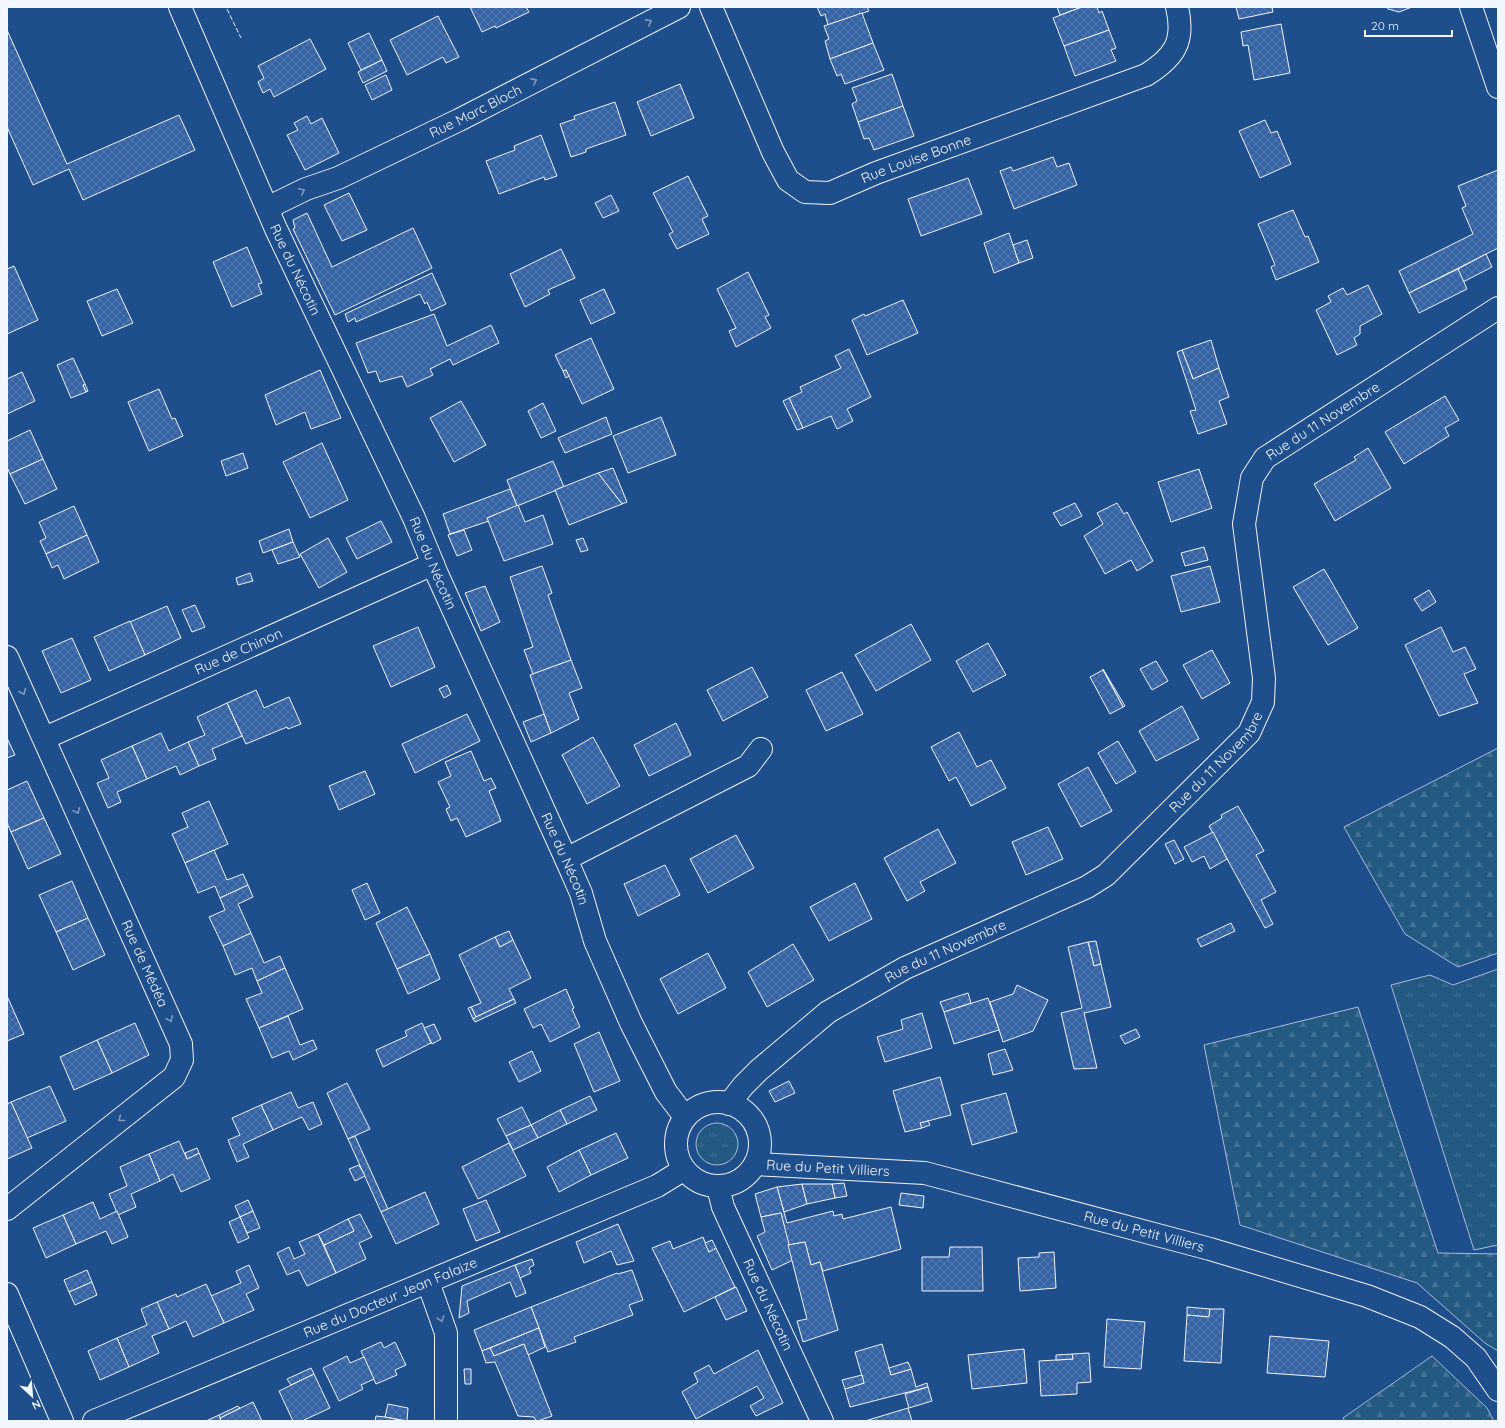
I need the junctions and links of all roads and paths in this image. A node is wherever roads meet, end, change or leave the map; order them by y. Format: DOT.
graph roads {
  1 [pos="180,7"];
  2 [pos="679,7"];
  3 [pos="711,7"];
  4 [pos="1177,7"];
  5 [pos="1471,7"];
  6 [pos="1498,87"];
  7 [pos="267,208"];
  8 [pos="1498,308"];
  9 [pos="433,564"];
  10 [pos="7,657"];
  11 [pos="45,738"];
  12 [pos="761,749"];
  13 [pos="566,859"];
  14 [pos="729,1104"];
  15 [pos="685,1117"];
  16 [pos="755,1164"];
  17 [pos="683,1170"];
  18 [pos="718,1187"];
  19 [pos="7,1209"];
  20 [pos="428,1282"];
  21 [pos="7,1294"];
  22 [pos="1498,1390"];
  23 [pos="62,1421"];
  24 [pos="94,1421"];
  25 [pos="446,1421"];
  26 [pos="822,1421"];
  1 -- 7 [label="street, Rue du Nécotin"];
  7 -- 2 [label="street, Rue Marc Bloch, one-way"];
  3 -- 4 [label="street, Rue Louise Bonne"];
  5 -- 6 [label="street"];
  7 -- 9 [label="street, Rue du Nécotin"];
  8 -- 14 [label="street, Rue du 11 Novembre"];
  9 -- 11 [label="street, Rue de Chinon"];
  9 -- 13 [label="street, Rue du Nécotin"];
  10 -- 11 [label="street, Rue de Médéa, one-way"];
  11 -- 19 [label="street, Rue de Médéa, one-way"];
  12 -- 13 [label="street"];
  13 -- 15 [label="street, Rue du Nécotin"];
  14 -- 15 [label="street"];
  14 -- 16 [label="street"];
  15 -- 17 [label="street"];
  16 -- 18 [label="street"];
  16 -- 22 [label="street, Rue du Petit Villiers"];
  17 -- 18 [label="street"];
  17 -- 20 [label="street, Rue du Docteur Jean Falaize"];
  18 -- 26 [label="street, Rue du Nécotin"];
  20 -- 24 [label="street, Rue du Docteur Jean Falaize"];
  20 -- 25 [label="street, one-way"];
  21 -- 23 [label="street"];
}
